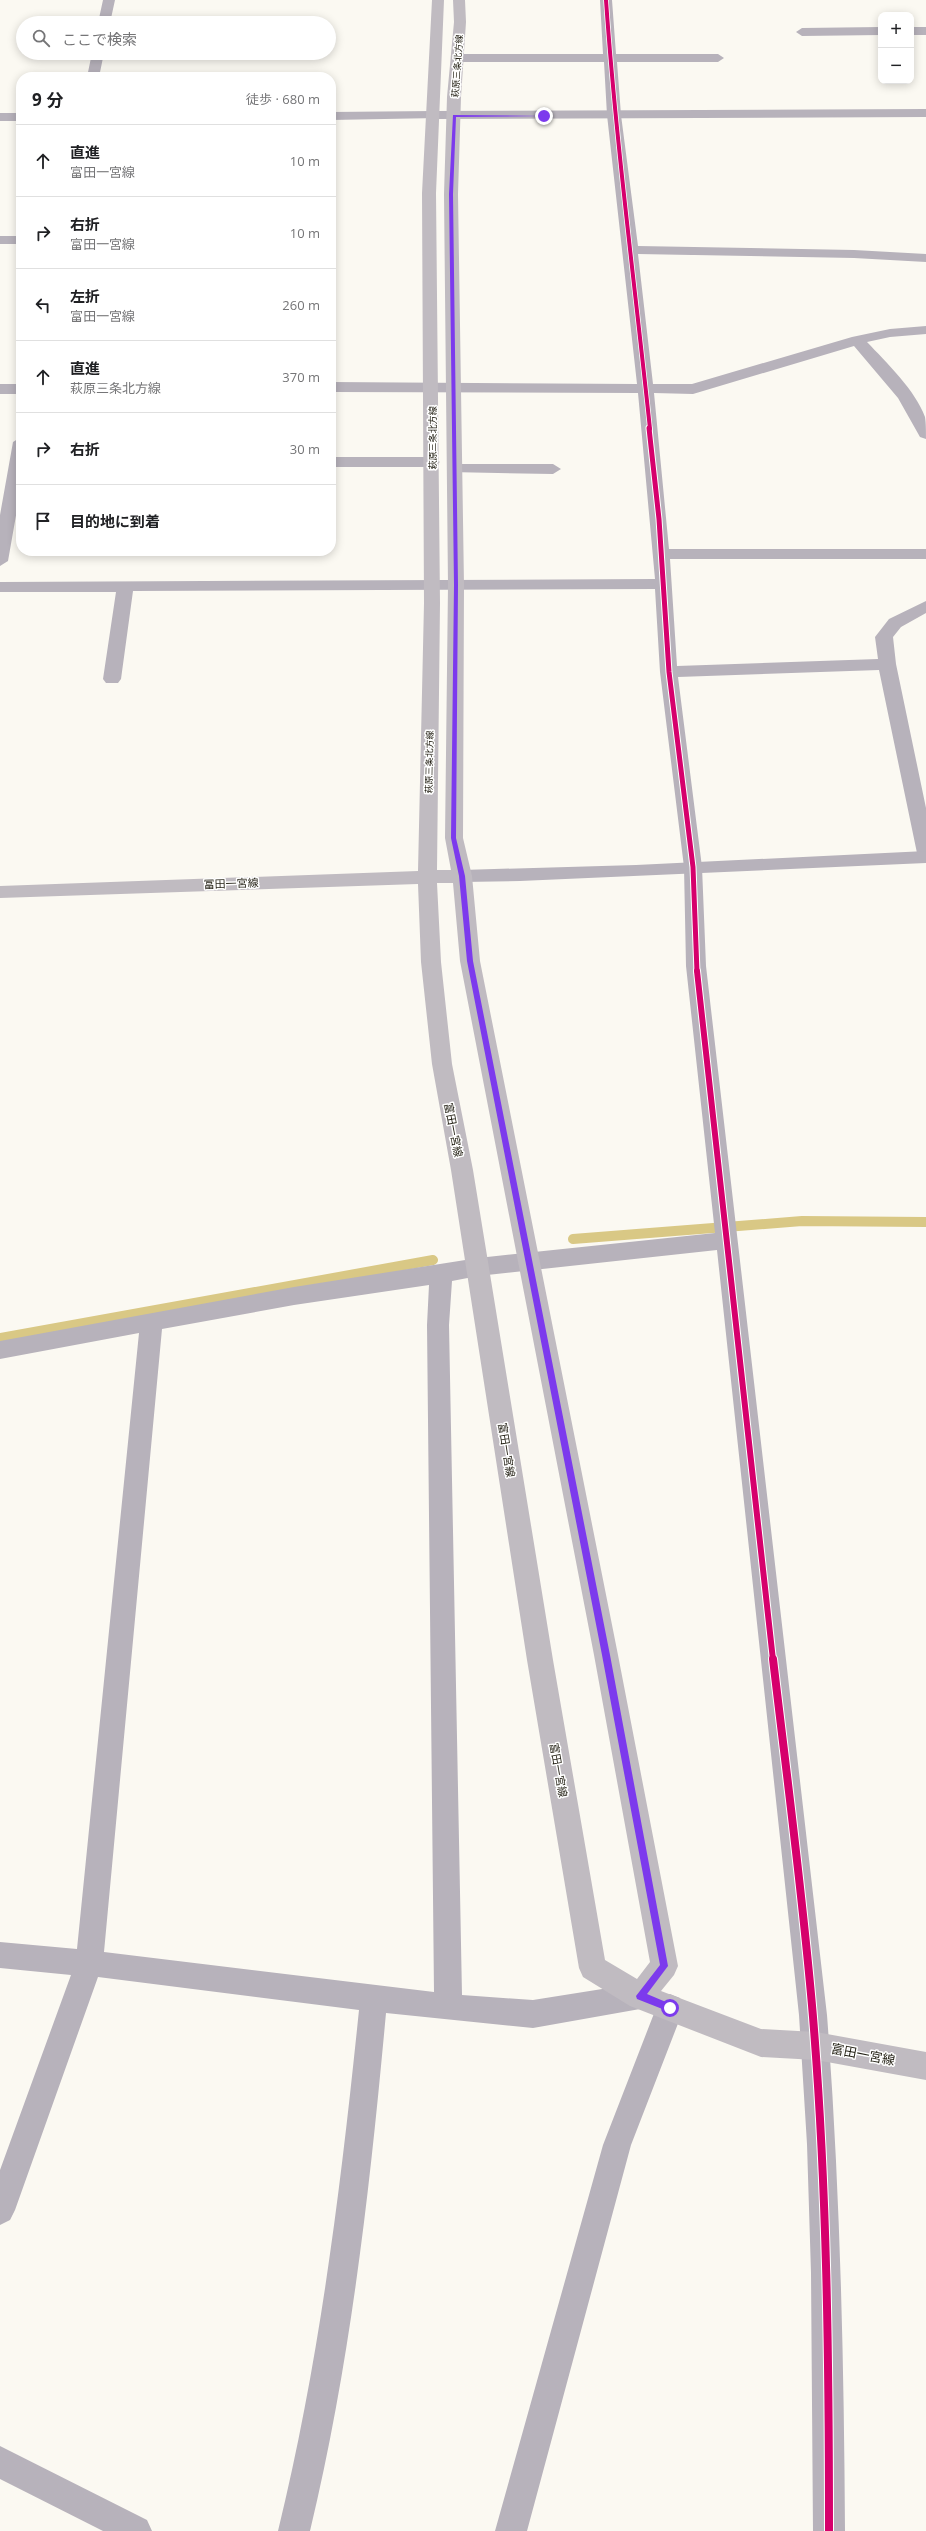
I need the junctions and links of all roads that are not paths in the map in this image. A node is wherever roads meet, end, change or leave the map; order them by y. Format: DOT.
graph roads {
  1 [pos="109,0"];
  2 [pos="438,0"];
  3 [pos="459,0"];
  4 [pos="606,0"];
  5 [pos="106,16"];
  6 [pos="878,31"];
  7 [pos="914,31"];
  8 [pos="926,31"];
  9 [pos="802,32"];
  10 [pos="457,58"];
  11 [pos="611,58"];
  12 [pos="718,58"];
  13 [pos="97,60"];
  14 [pos="95,72"];
  15 [pos="926,113"];
  16 [pos="614,115"];
  17 [pos="336,116"];
  18 [pos="433,116"];
  19 [pos="454,116"];
  20 [pos="0,117"];
  21 [pos="16,117"];
  22 [pos="0,240"];
  23 [pos="16,240"];
  24 [pos="631,250"];
  25 [pos="926,258"];
  26 [pos="926,330"];
  27 [pos="857,340"];
  28 [pos="432,386"];
  29 [pos="336,387"];
  30 [pos="455,388"];
  31 [pos="645,388"];
  32 [pos="0,389"];
  33 [pos="16,389"];
  34 [pos="926,434"];
  35 [pos="336,462"];
  36 [pos="432,462"];
  37 [pos="455,469"];
  38 [pos="553,469"];
  39 [pos="16,470"];
  40 [pos="661,554"];
  41 [pos="926,554"];
  42 [pos="0,561"];
  43 [pos="663,584"];
  44 [pos="432,585"];
  45 [pos="456,585"];
  46 [pos="0,587"];
  47 [pos="125,587"];
  48 [pos="926,606"];
  49 [pos="886,664"];
  50 [pos="669,672"];
  51 [pos="112,679"];
  52 [pos="926,853"];
  53 [pos="926,857"];
  54 [pos="693,868"];
  55 [pos="427,876"];
  56 [pos="462,876"];
  57 [pos="0,892"];
  58 [pos="727,1230"];
  59 [pos="527,1263"];
  60 [pos="478,1267"];
  61 [pos="441,1274"];
  62 [pos="151,1323"];
  63 [pos="0,1350"];
  64 [pos="0,1955"];
  65 [pos="89,1963"];
  66 [pos="640,1996"];
  67 [pos="374,1999"];
  68 [pos="448,2007"];
  69 [pos="670,2008"];
  70 [pos="816,2046"];
  71 [pos="926,2066"];
  72 [pos="0,2210"];
  73 [pos="0,2462"];
  74 [pos="136,2531"];
  75 [pos="294,2531"];
  76 [pos="510,2531"];
  77 [pos="829,2531"];
  1 -- 5 [label="street"];
  2 -- 18 [label="main road, 萩原三条北方線"];
  3 -- 10 [label="main road, 萩原三条北方線"];
  4 -- 11 [label="street"];
  6 -- 9 [label="street"];
  7 -- 8 [label="street"];
  10 -- 11 [label="street"];
  10 -- 19 [label="main road, 萩原三条北方線"];
  11 -- 12 [label="street"];
  11 -- 16 [label="street"];
  13 -- 14 [label="street"];
  15 -- 16 [label="street"];
  16 -- 19 [label="street"];
  16 -- 24 [label="street"];
  17 -- 18 [label="street"];
  18 -- 19 [label="street"];
  18 -- 28 [label="main road, 萩原三条北方線"];
  19 -- 30 [label="main road, 萩原三条北方線"];
  20 -- 21 [label="street"];
  22 -- 23 [label="street"];
  24 -- 25 [label="street"];
  24 -- 31 [label="street"];
  26 -- 27 [label="street"];
  27 -- 31 [label="street"];
  27 -- 34 [label="street"];
  28 -- 29 [label="street"];
  28 -- 30 [label="street"];
  28 -- 36 [label="main road, 萩原三条北方線"];
  30 -- 31 [label="street"];
  30 -- 37 [label="main road, 萩原三条北方線"];
  31 -- 40 [label="street"];
  32 -- 33 [label="street"];
  35 -- 36 [label="street"];
  36 -- 44 [label="main road, 萩原三条北方線"];
  37 -- 38 [label="street"];
  37 -- 45 [label="main road, 萩原三条北方線"];
  39 -- 42 [label="street"];
  40 -- 41 [label="street"];
  40 -- 43 [label="street"];
  43 -- 45 [label="street"];
  43 -- 50 [label="street"];
  44 -- 45 [label="street"];
  44 -- 47 [label="street"];
  44 -- 55 [label="main road, 萩原三条北方線"];
  45 -- 56 [label="main road, 萩原三条北方線"];
  46 -- 47 [label="street"];
  47 -- 51 [label="street"];
  48 -- 49 [label="street"];
  49 -- 50 [label="street"];
  49 -- 52 [label="street"];
  50 -- 54 [label="street"];
  53 -- 54 [label="street"];
  54 -- 56 [label="street"];
  54 -- 58 [label="street"];
  55 -- 56 [label="main road, 冨田一宮線"];
  55 -- 57 [label="main road, 冨田一宮線"];
  55 -- 60 [label="main road, 富田一宮線"];
  56 -- 59 [label="main road"];
  58 -- 59 [label="street"];
  58 -- 70 [label="street"];
  59 -- 60 [label="street"];
  59 -- 66 [label="main road"];
  60 -- 61 [label="street"];
  60 -- 66 [label="main road, 富田一宮線"];
  61 -- 62 [label="street"];
  61 -- 68 [label="street"];
  62 -- 63 [label="street"];
  62 -- 65 [label="street"];
  64 -- 65 [label="street"];
  65 -- 67 [label="street"];
  65 -- 72 [label="street"];
  66 -- 68 [label="street"];
  66 -- 69 [label="main road, 富田一宮線"];
  67 -- 68 [label="street"];
  67 -- 75 [label="street"];
  69 -- 70 [label="main road, 富田一宮線"];
  69 -- 76 [label="street"];
  70 -- 71 [label="main road, 富田一宮線"];
  70 -- 77 [label="street"];
  73 -- 74 [label="street"];
}
